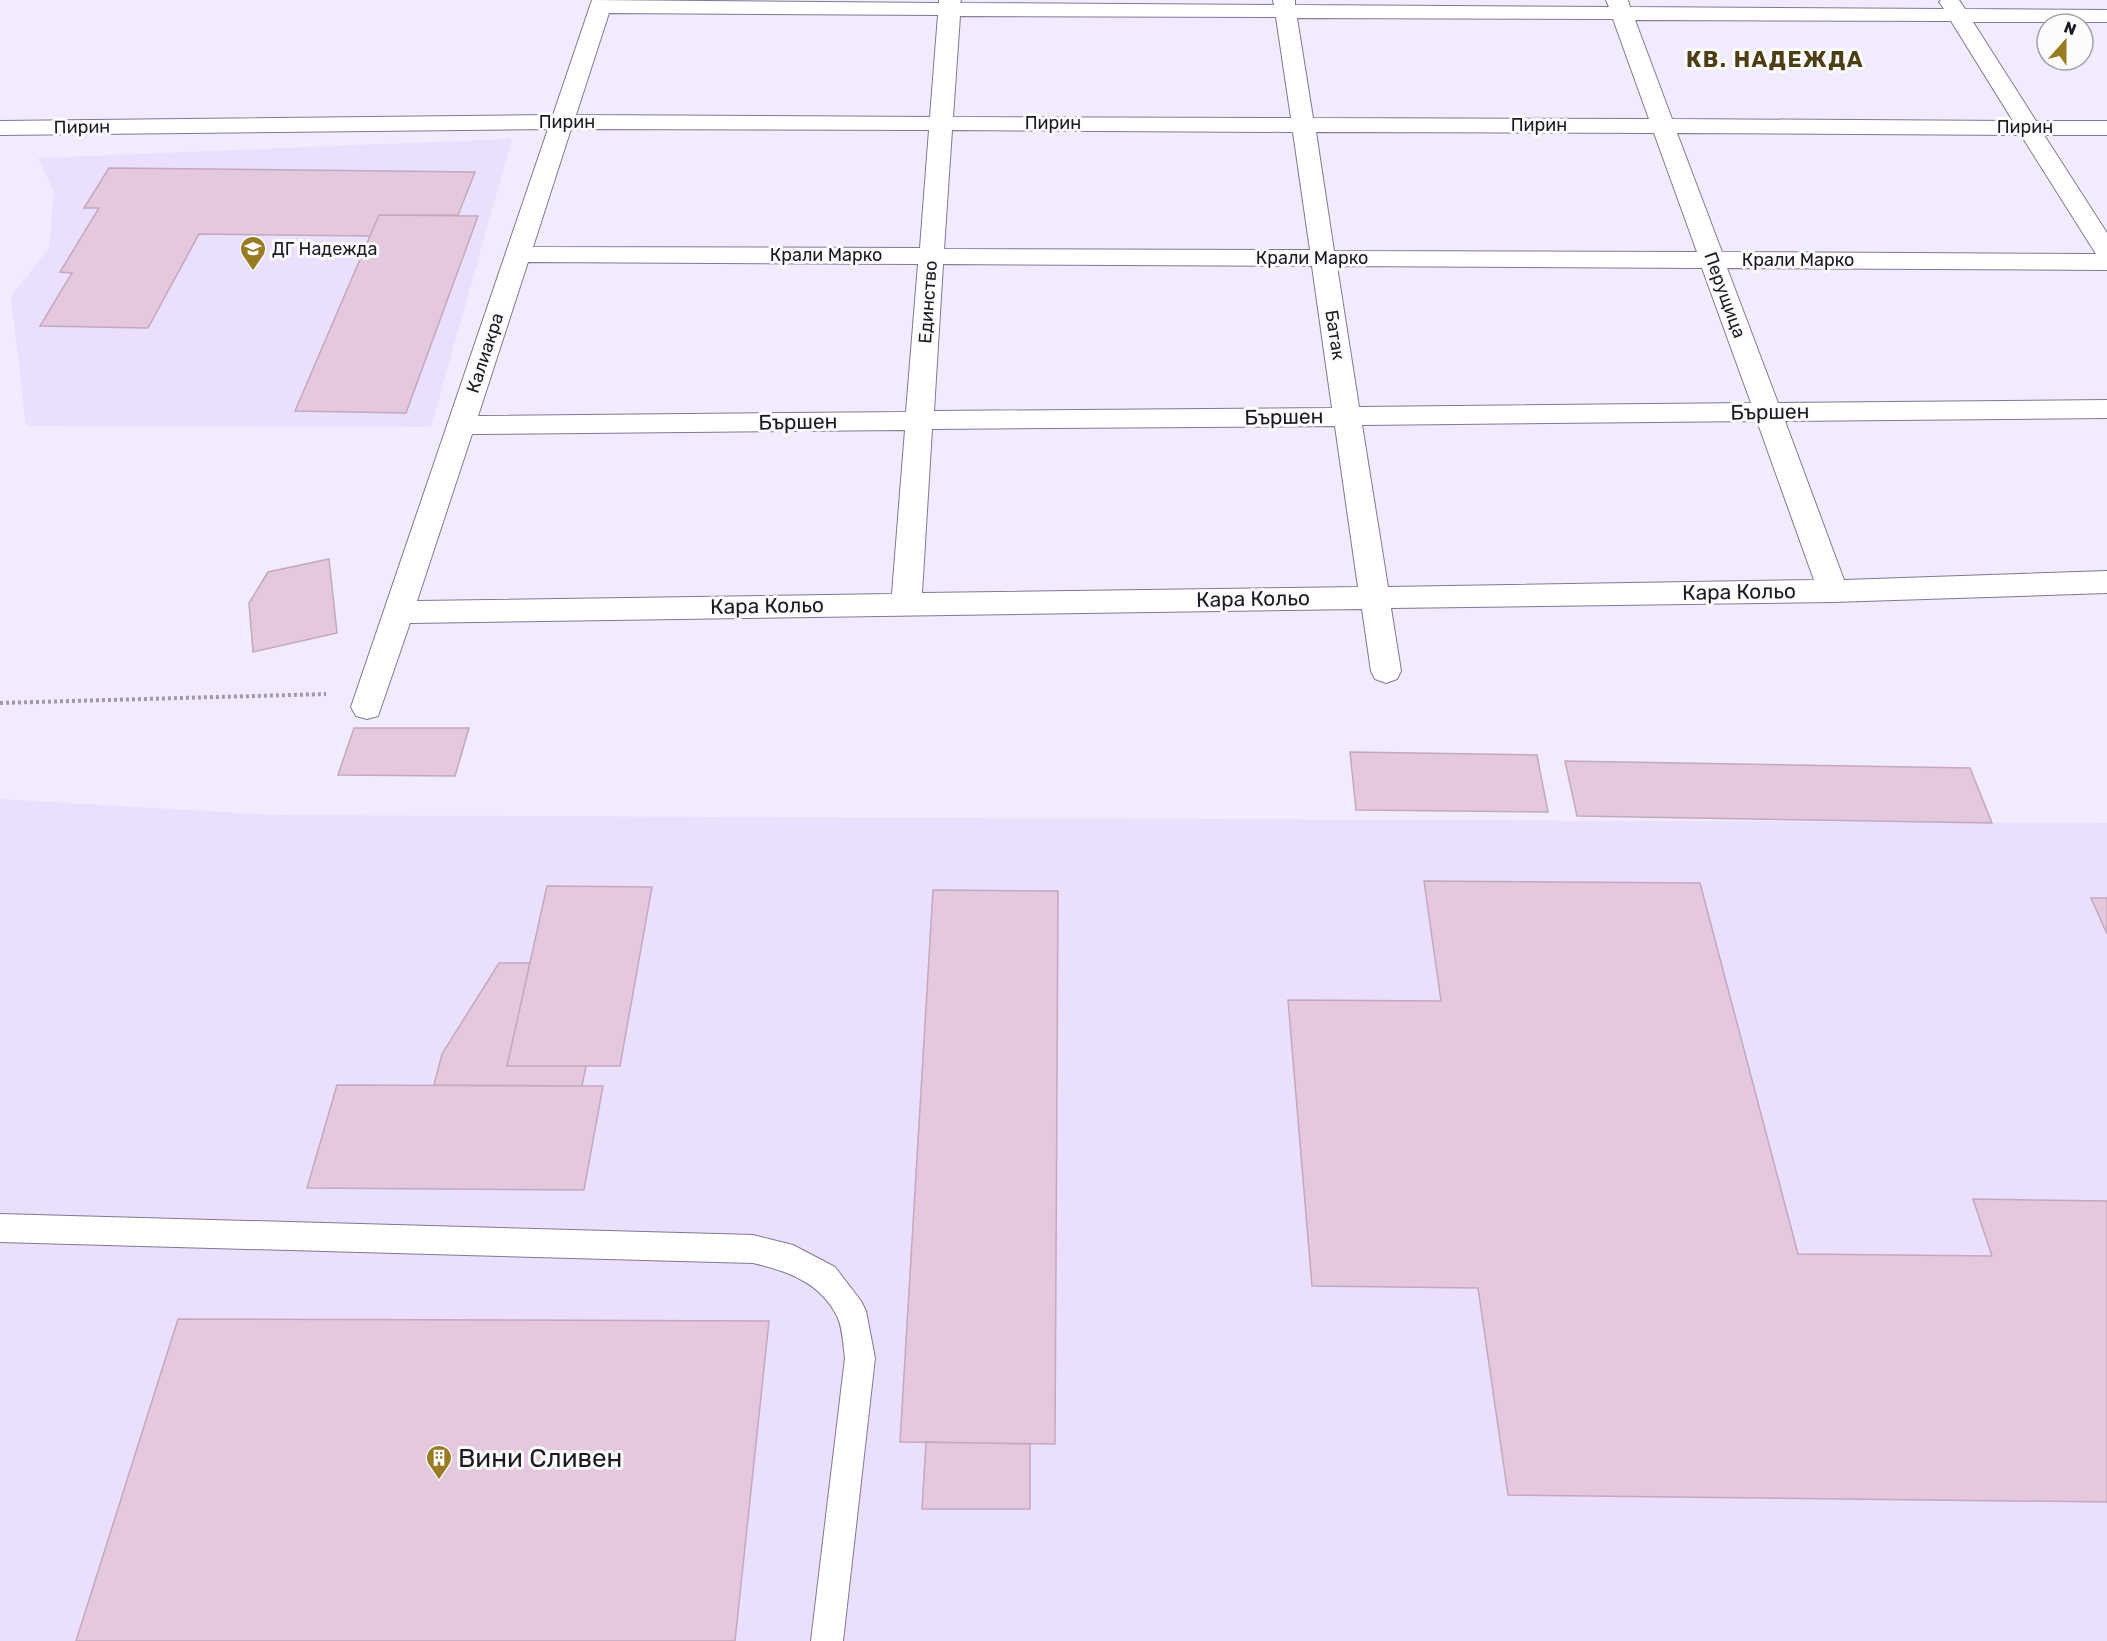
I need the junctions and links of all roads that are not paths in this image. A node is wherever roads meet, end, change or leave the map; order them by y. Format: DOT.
graph roads {
  1 [pos="601,4"];
  2 [pos="949,5"];
  3 [pos="1285,6"];
  4 [pos="1619,7"];
  5 [pos="1954,8"];
  6 [pos="2107,16"];
  7 [pos="562,122"];
  8 [pos="940,123"];
  9 [pos="1303,124"];
  10 [pos="1662,126"];
  11 [pos="2029,127"];
  12 [pos="0,128"];
  13 [pos="2107,128"];
  14 [pos="2107,253"];
  15 [pos="518,254"];
  16 [pos="931,256"];
  17 [pos="1323,258"];
  18 [pos="1712,260"];
  19 [pos="2107,262"];
  20 [pos="2107,409"];
  21 [pos="1767,412"];
  22 [pos="1347,416"];
  23 [pos="919,421"];
  24 [pos="461,425"];
  25 [pos="2107,582"];
  26 [pos="1833,591"];
  27 [pos="1375,597"];
  28 [pos="906,604"];
  29 [pos="399,612"];
  30 [pos="1386,671"];
  31 [pos="369,700"];
  32 [pos="0,1228"];
  33 [pos="827,1641"];
  1 -- 2 [label="street"];
  1 -- 7 [label="street, Калиакра"];
  2 -- 3 [label="street"];
  2 -- 8 [label="street, Единство"];
  3 -- 4 [label="street"];
  3 -- 9 [label="street, Батак"];
  4 -- 5 [label="street"];
  4 -- 10 [label="street, Перущица"];
  5 -- 6 [label="street"];
  5 -- 11 [label="street"];
  7 -- 8 [label="street, Пирин"];
  7 -- 12 [label="street, Пирин"];
  7 -- 15 [label="street, Калиакра"];
  8 -- 9 [label="street, Пирин"];
  8 -- 16 [label="street, Единство"];
  9 -- 10 [label="street, Пирин"];
  9 -- 17 [label="street, Батак"];
  10 -- 11 [label="street, Пирин"];
  10 -- 18 [label="street, Перущица"];
  11 -- 13 [label="street, Пирин"];
  11 -- 14 [label="street"];
  15 -- 16 [label="street, Крали Марко"];
  15 -- 24 [label="street, Калиакра"];
  16 -- 17 [label="street, Крали Марко"];
  16 -- 23 [label="street, Единство"];
  17 -- 18 [label="street, Крали Марко"];
  17 -- 22 [label="street, Батак"];
  18 -- 19 [label="street, Крали Марко"];
  18 -- 21 [label="street, Перущица"];
  20 -- 21 [label="street, Бършен"];
  21 -- 22 [label="street, Бършен"];
  21 -- 26 [label="street, Перущица"];
  22 -- 23 [label="street, Бършен"];
  22 -- 27 [label="street, Батак"];
  23 -- 24 [label="street, Бършен"];
  23 -- 28 [label="street, Единство"];
  24 -- 29 [label="street, Калиакра"];
  25 -- 26 [label="street, Кара Кольо"];
  26 -- 27 [label="street, Кара Кольо"];
  27 -- 28 [label="street, Кара Кольо"];
  27 -- 30 [label="street, Батак"];
  28 -- 29 [label="street, Кара Кольо"];
  29 -- 31 [label="street, Калиакра"];
  32 -- 33 [label="lane"];
}
